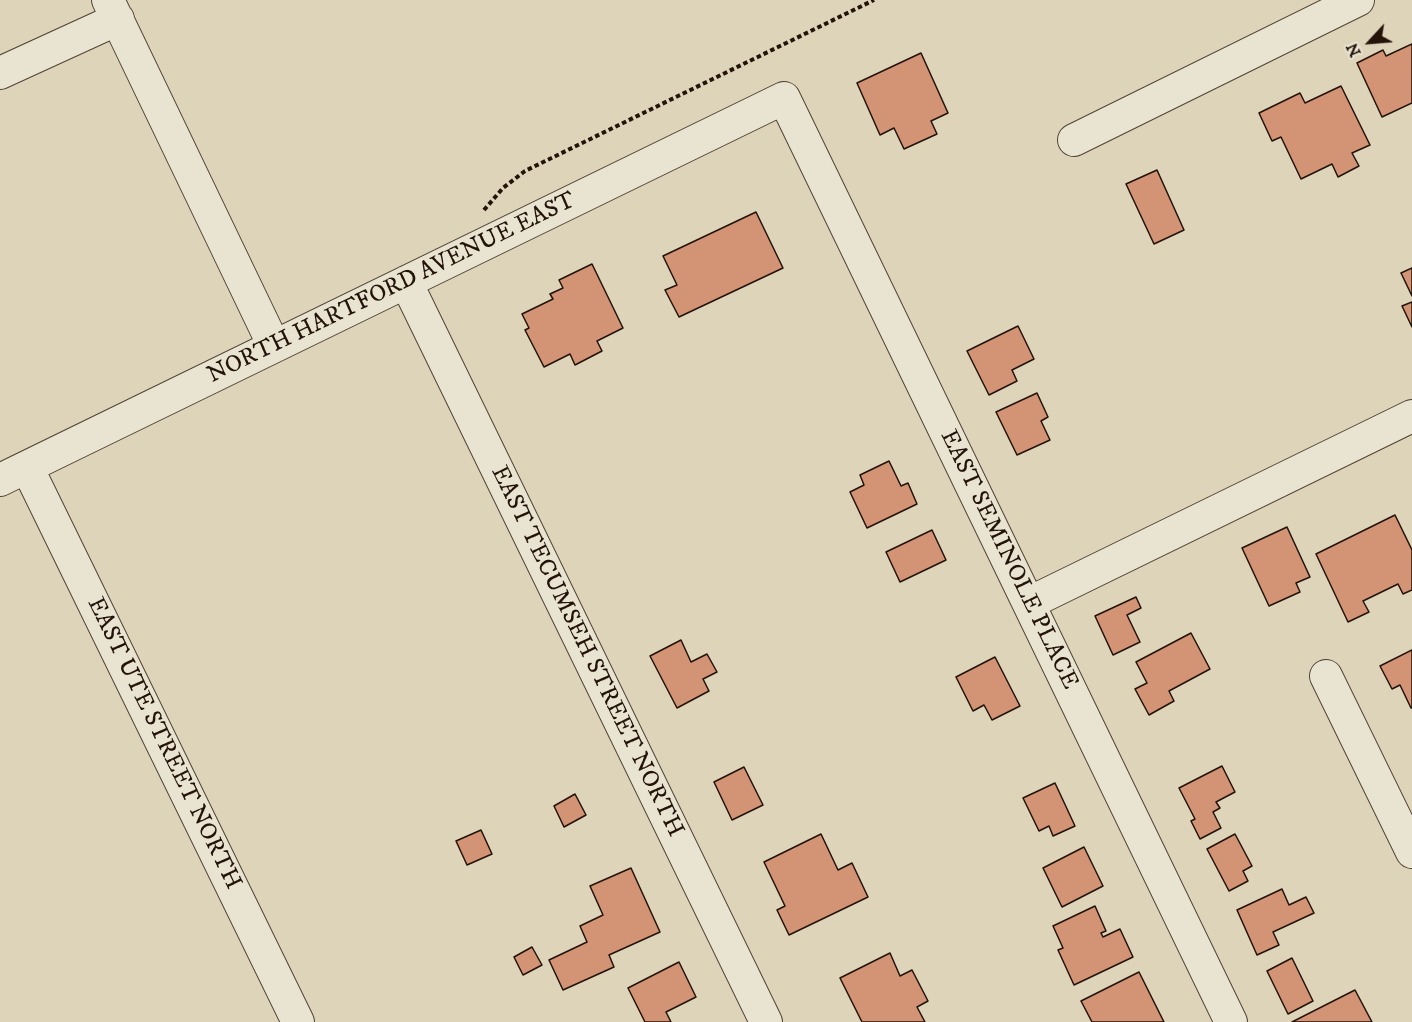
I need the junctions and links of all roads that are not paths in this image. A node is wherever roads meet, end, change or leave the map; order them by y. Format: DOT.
graph roads {
  1 [pos="1358,0"];
  2 [pos="113,10"];
  3 [pos="0,73"];
  4 [pos="784,98"];
  5 [pos="1074,140"];
  6 [pos="406,282"];
  7 [pos="274,346"];
  8 [pos="1412,416"];
  9 [pos="14,473"];
  10 [pos="1029,603"];
  11 [pos="1326,676"];
  12 [pos="1412,852"];
  13 [pos="298,1022"];
  14 [pos="766,1022"];
  15 [pos="1231,1022"];
  1 -- 5 [label="street"];
  2 -- 3 [label="street"];
  2 -- 7 [label="street"];
  4 -- 6 [label="street, NORTH HARTFORD AVENUE EAST"];
  4 -- 10 [label="street, EAST SEMINOLE PLACE"];
  6 -- 7 [label="street, NORTH HARTFORD AVENUE EAST"];
  6 -- 14 [label="street, EAST TECUMSEH STREET NORTH"];
  7 -- 9 [label="street, NORTH HARTFORD AVENUE EAST"];
  8 -- 10 [label="street"];
  9 -- 13 [label="street, EAST UTE STREET NORTH"];
  10 -- 15 [label="street, EAST SEMINOLE PLACE"];
  11 -- 12 [label="street"];
}
